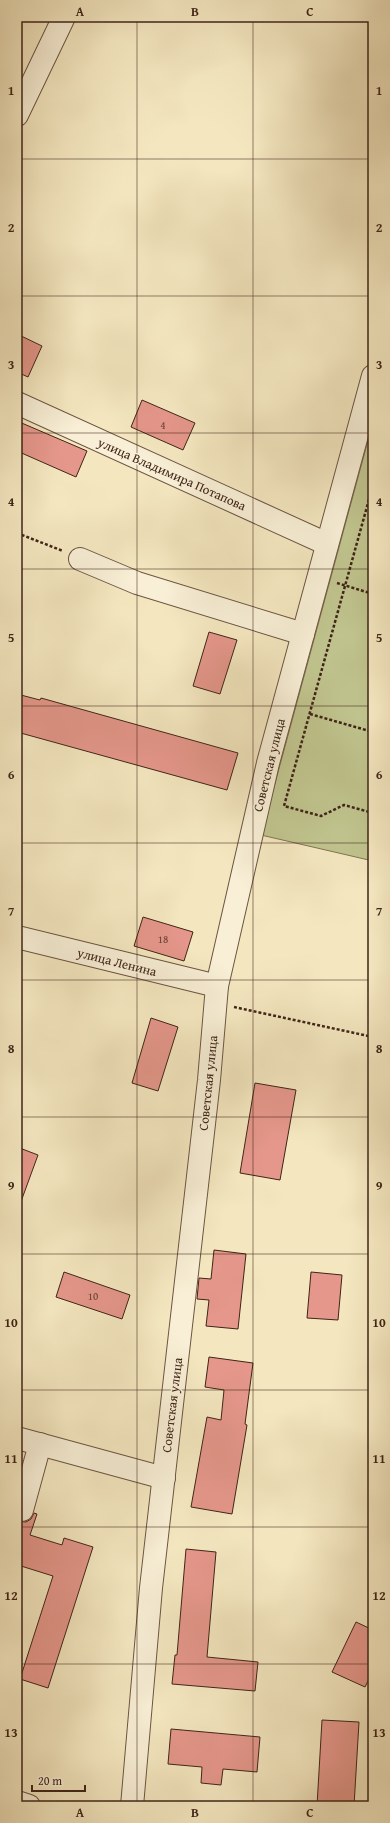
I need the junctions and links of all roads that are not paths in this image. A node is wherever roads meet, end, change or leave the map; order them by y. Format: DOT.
graph roads {
  1 [pos="64,17"];
  2 [pos="17,115"];
  3 [pos="373,376"];
  4 [pos="17,403"];
  5 [pos="327,544"];
  6 [pos="80,559"];
  7 [pos="303,634"];
  8 [pos="17,937"];
  9 [pos="216,995"];
  10 [pos="17,1438"];
  11 [pos="40,1444"];
  12 [pos="164,1478"];
  13 [pos="22,1510"];
  14 [pos="17,1802"];
  15 [pos="30,1806"];
  16 [pos="132,1806"];
  1 -- 2 [label="street"];
  3 -- 5 [label="street, Советская улица"];
  4 -- 5 [label="street, улица Владимира Потапова"];
  5 -- 7 [label="street, Советская улица"];
  6 -- 7 [label="street"];
  7 -- 9 [label="street, Советская улица"];
  8 -- 9 [label="street, улица Ленина"];
  9 -- 12 [label="street, Советская улица"];
  10 -- 11 [label="street"];
  11 -- 12 [label="street"];
  11 -- 13 [label="street"];
  12 -- 16 [label="street, Советская улица"];
  14 -- 15 [label="street"];
}
